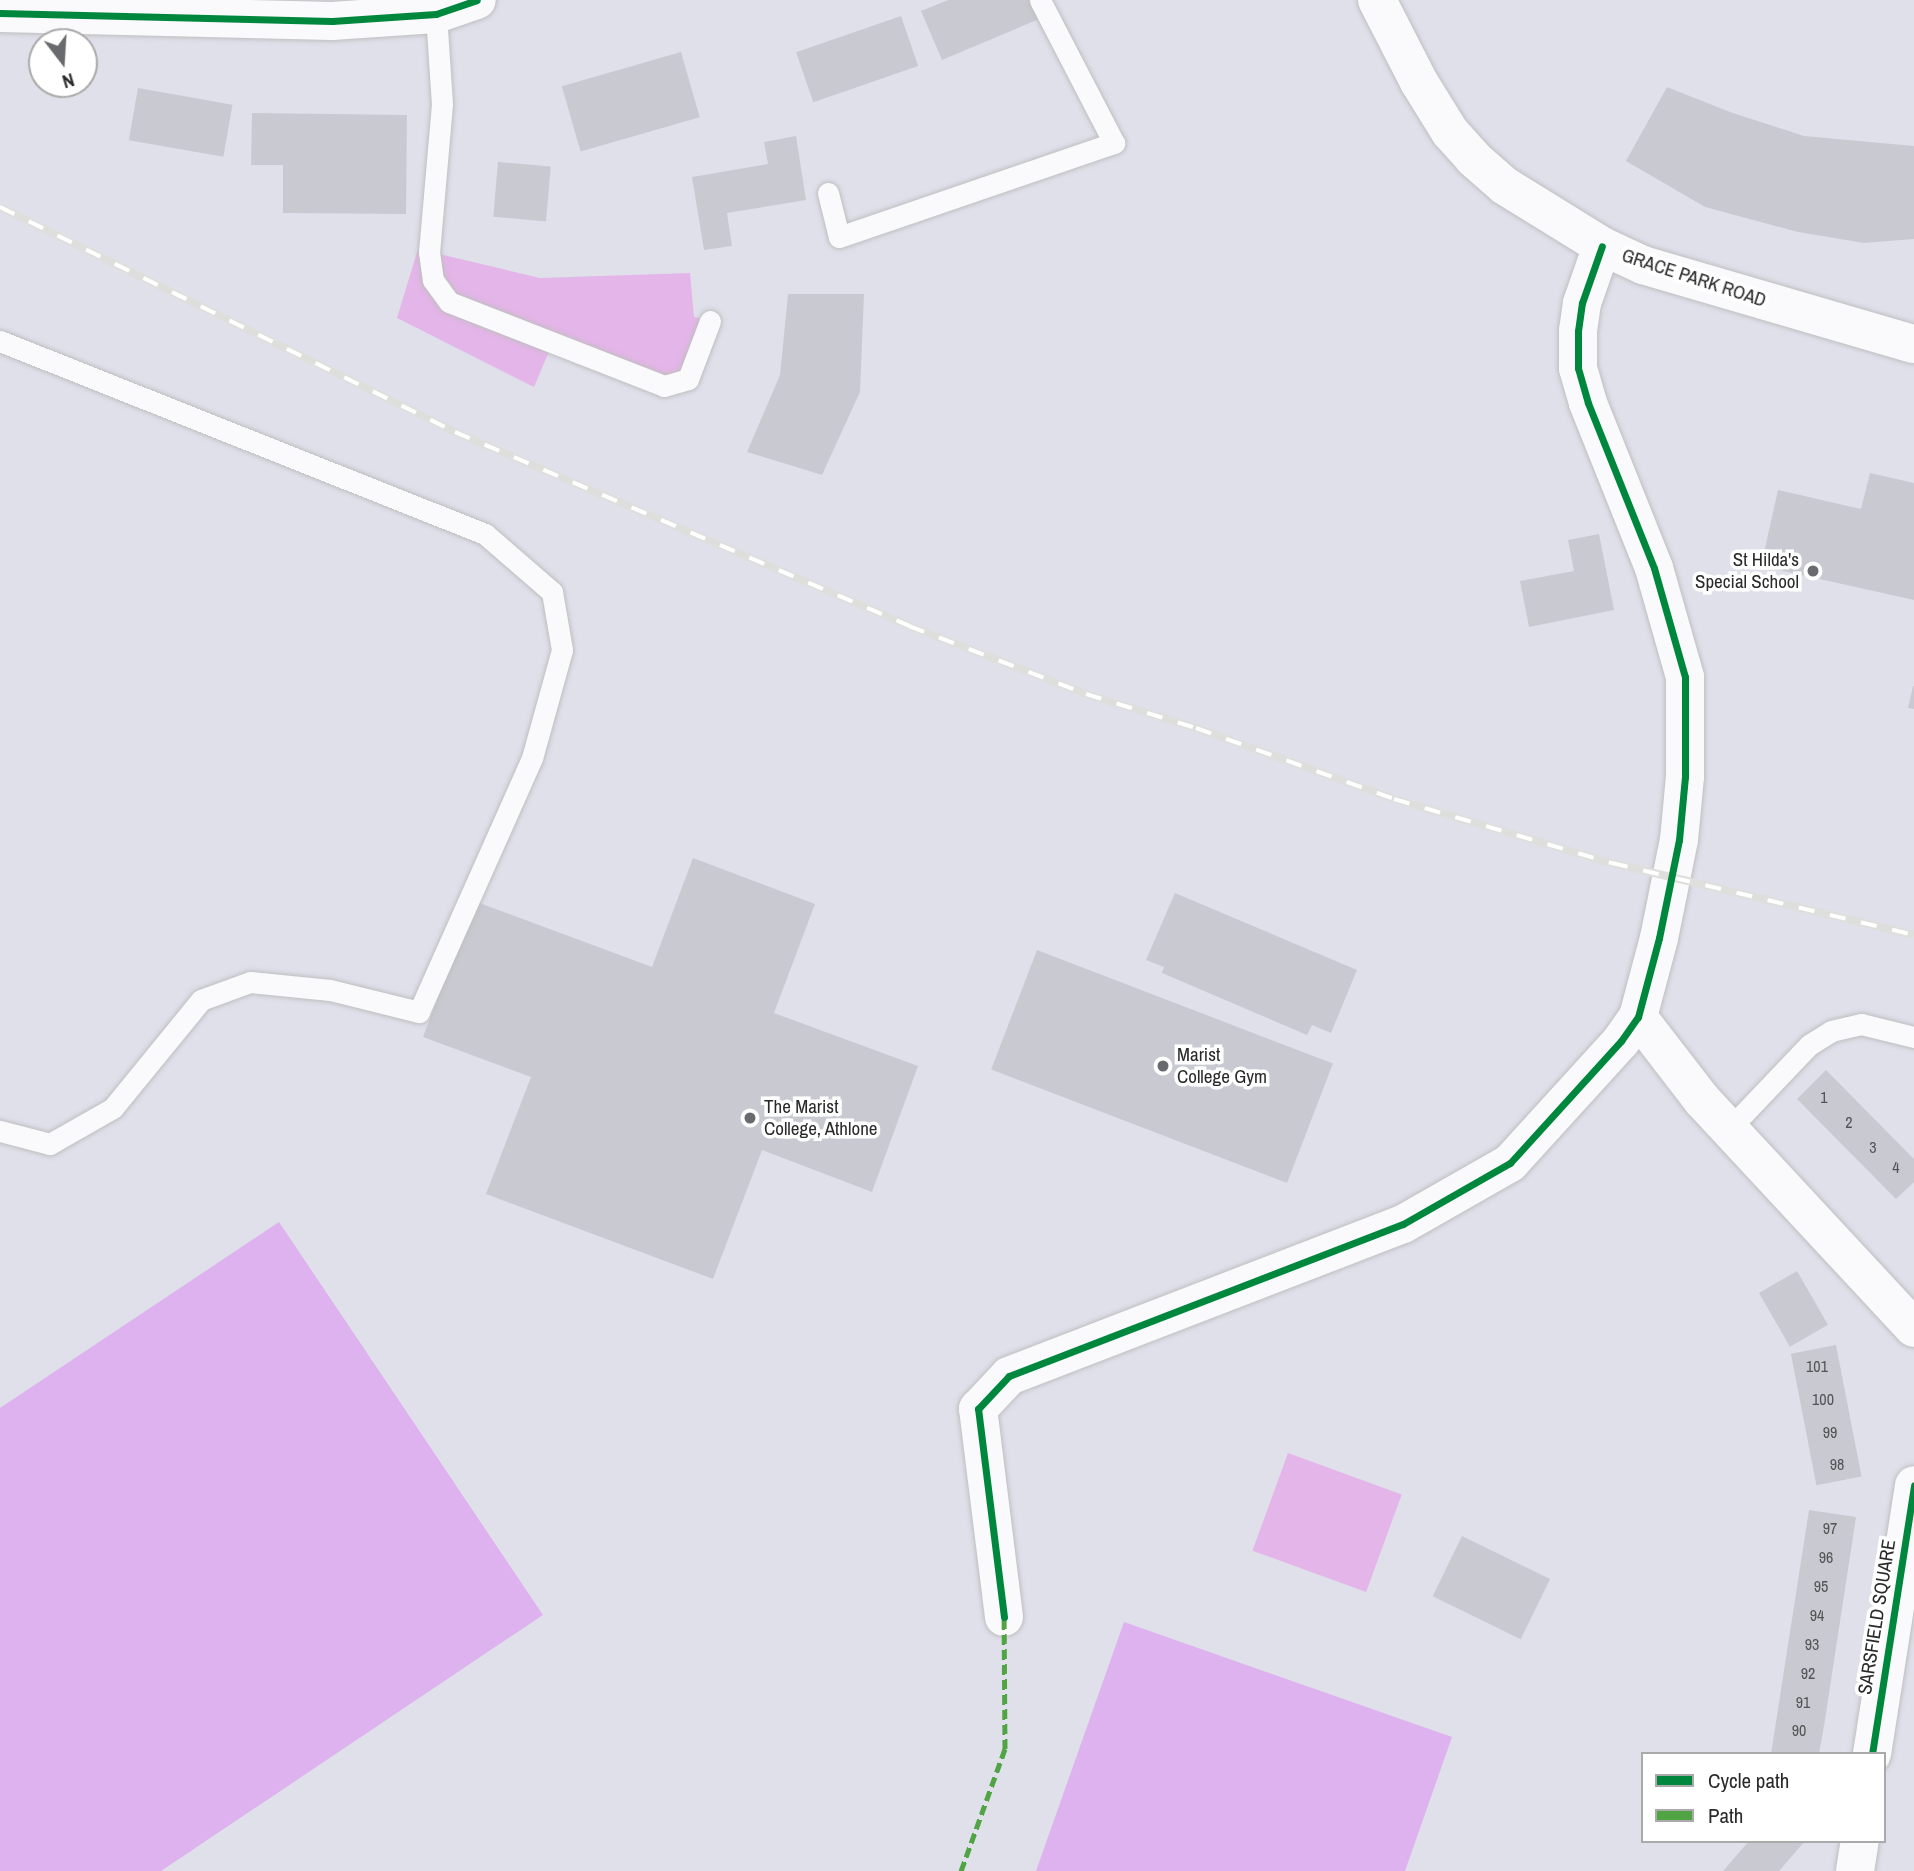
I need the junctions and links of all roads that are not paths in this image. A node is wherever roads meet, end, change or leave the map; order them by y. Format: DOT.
graph roads {
  1 [pos="477,0"];
  2 [pos="1040,0"];
  3 [pos="1377,0"];
  4 [pos="0,13"];
  5 [pos="436,14"];
  6 [pos="828,193"];
  7 [pos="1602,246"];
  8 [pos="710,321"];
  9 [pos="0,341"];
  10 [pos="1914,344"];
  11 [pos="1638,1017"];
  12 [pos="1914,1037"];
  13 [pos="1729,1129"];
  14 [pos="0,1131"];
  15 [pos="1914,1328"];
  16 [pos="1914,1485"];
  17 [pos="1004,1617"];
  18 [pos="1872,1752"];
  19 [pos="1860,1843"];
  20 [pos="1855,1871"];
  1 -- 5 [label="street"];
  2 -- 6 [label="lane"];
  3 -- 7 [label="street, GRACE PARK ROAD"];
  4 -- 5 [label="street"];
  5 -- 8 [label="lane"];
  7 -- 10 [label="street, GRACE PARK ROAD"];
  7 -- 11 [label="street"];
  9 -- 14 [label="lane"];
  11 -- 13 [label="street"];
  11 -- 17 [label="street"];
  12 -- 13 [label="lane"];
  13 -- 15 [label="street"];
  16 -- 18 [label="street, SARSFIELD SQUARE"];
  19 -- 20 [label="street"];
}
